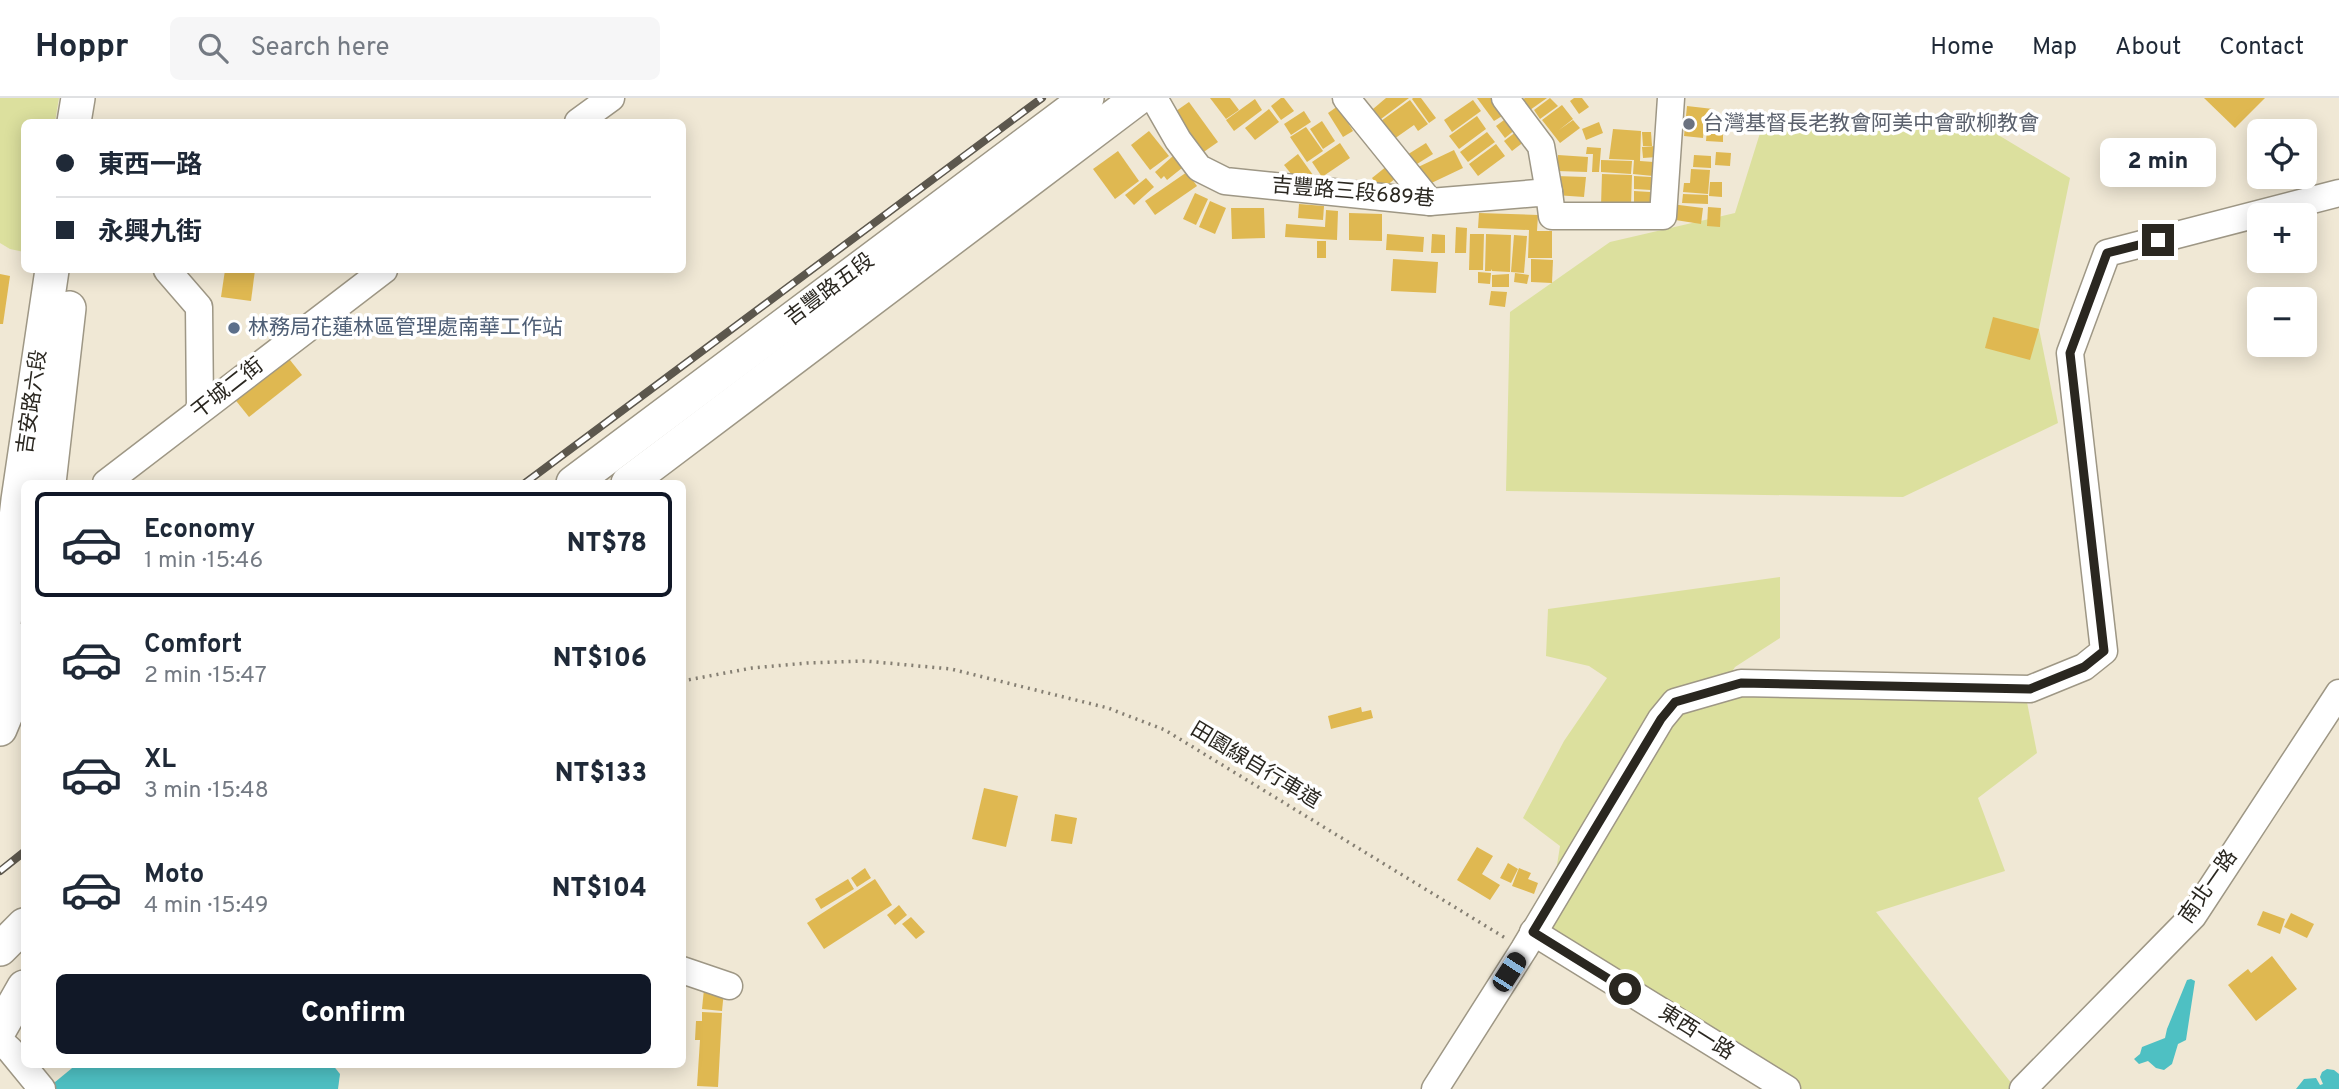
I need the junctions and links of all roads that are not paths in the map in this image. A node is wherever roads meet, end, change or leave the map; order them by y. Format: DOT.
graph roads {
  1 [pos="78,98"];
  2 [pos="97,98"];
  3 [pos="611,98"];
  4 [pos="1087,98"];
  5 [pos="1138,98"];
  6 [pos="1154,98"];
  7 [pos="1346,98"];
  8 [pos="1505,98"];
  9 [pos="1671,98"];
  10 [pos="74,119"];
  11 [pos="94,119"];
  12 [pos="582,119"];
  13 [pos="1549,192"];
  14 [pos="2339,193"];
  15 [pos="1430,202"];
  16 [pos="51,273"];
  17 [pos="73,273"];
  18 [pos="170,273"];
  19 [pos="380,273"];
  20 [pos="200,408"];
  21 [pos="49,480"];
  22 [pos="110,480"];
  23 [pos="577,480"];
  24 [pos="632,480"];
  25 [pos="14,497"];
  26 [pos="9,654"];
  27 [pos="2339,693"];
  28 [pos="0,729"];
  29 [pos="21,910"];
  30 [pos="0,926"];
  31 [pos="21,928"];
  32 [pos="1529,941"];
  33 [pos="0,949"];
  34 [pos="21,970"];
  35 [pos="686,971"];
  36 [pos="729,986"];
  37 [pos="0,991"];
  38 [pos="21,995"];
  39 [pos="3,1045"];
  40 [pos="21,1065"];
  41 [pos="23,1068"];
  42 [pos="42,1089"];
  43 [pos="1435,1089"];
  44 [pos="1787,1089"];
  45 [pos="2023,1089"];
  1 -- 10 [label="main road"];
  2 -- 11 [label="main road"];
  3 -- 12 [label="street"];
  4 -- 23 [label="main road, 吉豐路五段"];
  5 -- 24 [label="main road, 吉豐路五段"];
  6 -- 15 [label="street, 吉豐路三段689巷"];
  7 -- 15 [label="street"];
  8 -- 13 [label="street"];
  9 -- 13 [label="street"];
  13 -- 15 [label="street, 吉豐路三段689巷"];
  14 -- 32 [label="street"];
  16 -- 25 [label="main road, 吉安路六段"];
  17 -- 21 [label="main road, 吉安路六段"];
  18 -- 20 [label="street"];
  19 -- 20 [label="street, 干城二街"];
  20 -- 22 [label="street, 干城二街"];
  25 -- 26 [label="main road, 吉安路六段"];
  26 -- 28 [label="main road, 吉安路六段"];
  27 -- 45 [label="street, 南北一路"];
  29 -- 30 [label="main road"];
  31 -- 33 [label="main road"];
  32 -- 43 [label="street"];
  32 -- 44 [label="street, 東西一路"];
  34 -- 37 [label="main road"];
  35 -- 36 [label="street"];
  38 -- 39 [label="main road"];
  39 -- 40 [label="street"];
  41 -- 42 [label="street"];
}
